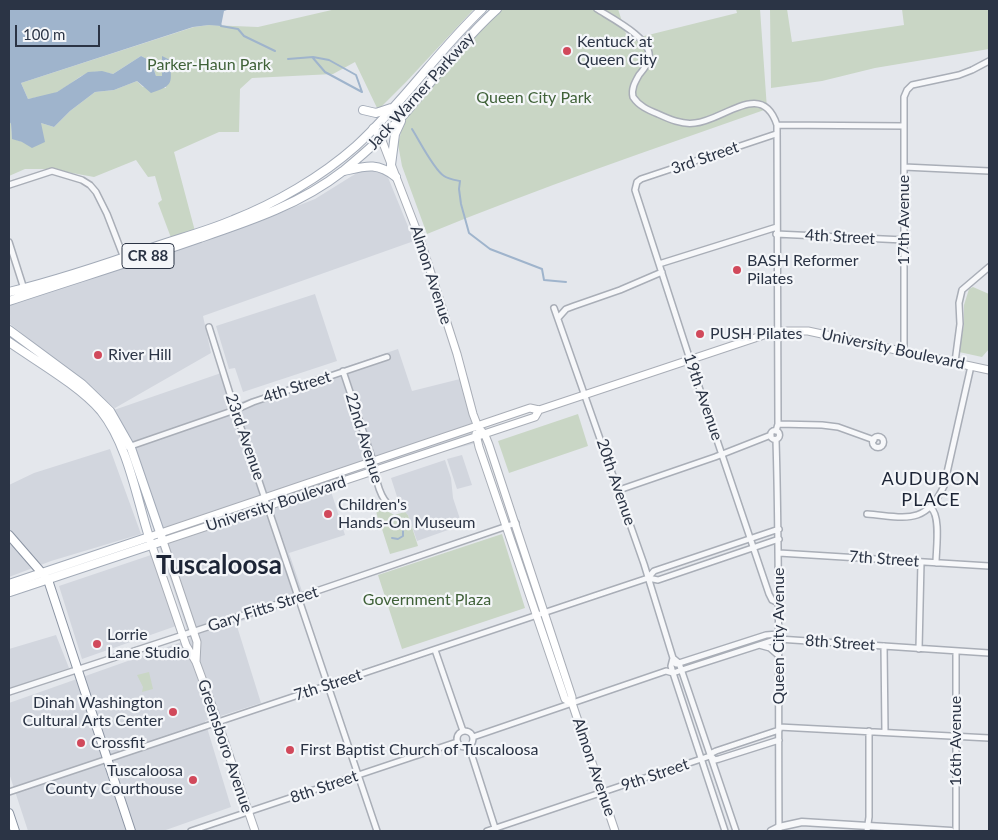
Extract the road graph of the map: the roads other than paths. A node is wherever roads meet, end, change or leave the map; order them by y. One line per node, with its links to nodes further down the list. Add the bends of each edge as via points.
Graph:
1 (482, 9): 5 (main road, Jack Warner Parkway)
2 (498, 9): 7 (main road, Jack Warner Parkway / CR 88, via 466,40)
3 (597, 9): 8 (street, via 646,43 649,58 632,88 632,97 639,105 668,118 690,123 710,120 754,103 767,109)
4 (989, 61): 9 (street, 17th Avenue, via 972,70 912,85 904,97)
5 (395, 106): 6 (main road, via 376,113); 10 (main road, Jack Warner Parkway)
6 (363, 110)
7 (406, 112): 12 (main road, Jack Warner Parkway / CR 88); 13 (main road, via 395,134)
8 (777, 126): 9 (street); 11 (street, Queen City Avenue)
9 (904, 126): 14 (street, 17th Avenue)
10 (374, 128): 12 (main road, Almon Avenue); 24 (main road, Jack Warner Parkway, via 320,173 255,210)
11 (776, 134): 19 (street, 3rd Street, via 641,179); 20 (street, Queen City Avenue)
12 (381, 138): 13 (main road, Almon Avenue); 16 (main road, Jack Warner Parkway / CR 88)
13 (391, 165): 17 (main road, Almon Avenue)
14 (904, 166): 15 (street); 22 (street, 17th Avenue)
15 (989, 171)
16 (342, 172): 17 (main road, via 374,166); 30 (main road, Jack Warner Parkway / CR 88, via 285,206 251,220)
17 (396, 177): 48 (main road, Almon Avenue, via 438,293)
18 (9, 185): 24 (street, via 52,172 90,185 107,214)
19 (636, 185): 25 (street, 19th Avenue, via 636,194)
20 (777, 227): 21 (street, Queen City Avenue); 25 (street)
21 (776, 234): 22 (street, 4th Street); 35 (street, Queen City Avenue)
22 (904, 240): 37 (street, 17th Avenue)
23 (9, 244): 28 (street)
24 (124, 258): 28 (main road, Jack Warner Parkway)
25 (659, 264): 27 (street, 19th Avenue)
26 (989, 267): 40 (street, via 962,290)
27 (662, 272): 32 (street, via 566,309); 39 (street, 19th Avenue)
28 (24, 289): 29 (main road, Jack Warner Parkway)
29 (9, 292)
30 (9, 301)
31 (554, 308): 32 (street, 20th Avenue)
32 (558, 318): 44 (street, 20th Avenue)
33 (209, 326): 45 (street, 23rd Avenue)
34 (9, 330): 55 (main road, Greensboro Avenue, via 57,365 110,411)
35 (776, 331): 37 (main road, University Boulevard, via 808,331); 39 (main road, University Boulevard); 47 (street, Queen City Avenue)
36 (9, 342): 55 (main road, Greensboro Avenue, via 92,402)
37 (904, 351): 40 (main road, University Boulevard)
38 (387, 357): 43 (street, 4th Street)
39 (690, 359): 44 (main road, University Boulevard); 56 (street, 19th Avenue)
40 (955, 362): 41 (main road, University Boulevard)
41 (971, 366): 42 (main road, University Boulevard); 63 (street, via 944,486)
42 (989, 370)
43 (343, 371): 45 (street, 4th Street); 57 (street, 22nd Avenue)
44 (585, 394): 46 (main road, University Boulevard); 59 (street, 20th Avenue)
45 (235, 410): 55 (street, 4th Street); 60 (street, 23rd Avenue)
46 (539, 410): 48 (main road, University Boulevard, via 530,408); 50 (main road, University Boulevard, via 535,418)
47 (778, 424): 49 (street, Queen City Avenue); 54 (street, via 838,427)
48 (478, 427): 50 (main road, Almon Avenue); 52 (main road, Almon Avenue); 57 (main road, University Boulevard)
49 (776, 431): 51 (street); 53 (street, Queen City Avenue, via 780,435)
50 (485, 435): 52 (main road, University Boulevard); 65 (main road, Almon Avenue)
51 (770, 435): 53 (street); 56 (street)
52 (476, 438): 58 (main road, University Boulevard); 66 (main road, Almon Avenue)
53 (776, 440): 67 (street, Queen City Avenue)
54 (874, 440)
55 (126, 448): 69 (main road, Greensboro Avenue); 72 (main road, Greensboro Avenue)
56 (722, 454): 59 (street); 70 (street, 19th Avenue)
57 (373, 460): 58 (street, 22nd Avenue); 60 (main road, University Boulevard)
58 (374, 471): 61 (street, 22nd Avenue); 62 (main road, University Boulevard)
59 (619, 490): 79 (street, 20th Avenue)
60 (265, 497): 62 (street, 23rd Avenue); 69 (main road, University Boulevard)
61 (387, 503)
62 (268, 507): 69 (main road, University Boulevard); 83 (street, 23rd Avenue)
63 (931, 508): 64 (street, via 912,516); 76 (street, via 937,520)
64 (867, 514)
65 (516, 523): 66 (street, Gary Fitts Street); 85 (main road, Almon Avenue)
66 (505, 527): 83 (street, Gary Fitts Street); 86 (main road, Almon Avenue)
67 (779, 529): 70 (street, 7th Street); 71 (street, Queen City Avenue)
68 (10, 535): 78 (main road)
69 (162, 537): 72 (main road, University Boulevard); 87 (main road, Greensboro Avenue)
70 (750, 538): 73 (street, 19th Avenue); 79 (street, 7th Street, via 654,571)
71 (779, 539): 73 (street, 7th Street); 74 (street, Queen City Avenue)
72 (151, 541): 78 (main road, University Boulevard); 80 (main road, University Boulevard); 88 (main road, Greensboro Avenue)
73 (754, 548): 79 (street, 7th Street, via 658,580); 84 (street, 19th Avenue, via 769,594)
74 (779, 553): 75 (street, 7th Street); 84 (street, Queen City Avenue)
75 (921, 562): 76 (street, 7th Street); 92 (street)
76 (936, 563): 77 (street, 7th Street)
77 (989, 566)
78 (42, 572): 80 (main road); 81 (main road, University Boulevard)
79 (648, 578): 85 (street, 7th Street); 97 (street, 20th Avenue)
80 (48, 580): 82 (main road, University Boulevard); 101 (main road)
81 (9, 584)
82 (9, 591)
83 (299, 597): 87 (street, Gary Fitts Street); 105 (street, 23rd Avenue)
84 (779, 603): 89 (street, Queen City Avenue)
85 (545, 612): 86 (street, 7th Street); 107 (main road, Almon Avenue)
86 (536, 615): 93 (street, 7th Street); 107 (main road, Almon Avenue, via 565,699)
87 (194, 632): 88 (street, Gary Fitts Street); 98 (main road, Greensboro Avenue)
88 (184, 635): 98 (main road, Greensboro Avenue); 101 (street, Gary Fitts Street)
89 (778, 636): 90 (street, 8th Street); 91 (street, 8th Street); 96 (street, Queen City Avenue); 99 (street, 8th Street, via 766,635)
90 (759, 645): 96 (street); 102 (street, 8th Street)
91 (884, 646): 92 (street, 8th Street); 112 (street)
92 (919, 649): 94 (street, 8th Street)
93 (434, 650): 105 (street, 7th Street); 110 (street)
94 (956, 651): 95 (street, 8th Street); 113 (street, 16th Avenue)
95 (989, 653)
96 (778, 655): 109 (street, Queen City Avenue)
97 (673, 658): 99 (street); 100 (street)
98 (196, 662): 108 (main road, Greensboro Avenue)
99 (679, 663): 100 (street, 8th Street); 102 (street)
100 (671, 666): 103 (street, 8th Street); 104 (street)
101 (78, 668): 106 (street, Gary Fitts Street); 120 (main road)
102 (681, 670): 104 (street, 8th Street); 119 (street)
103 (666, 671): 104 (street); 107 (street, 8th Street)
104 (673, 673): 121 (street)
105 (328, 685): 108 (street, 7th Street); 122 (street, 23rd Avenue)
106 (9, 692)
107 (572, 703): 114 (street, 8th Street); 124 (main road, Almon Avenue)
108 (218, 722): 120 (street, 7th Street); 125 (main road, Greensboro Avenue)
109 (779, 728): 111 (street, 9th Street); 116 (street, Queen City Avenue); 119 (street, 9th Street, via 712,752)
110 (463, 731): 114 (street); 117 (street, via 457,736)
111 (869, 731): 112 (street, 9th Street); 128 (street)
112 (885, 732): 113 (street, 9th Street)
113 (956, 736): 115 (street, 9th Street); 141 (street, 16th Avenue)
114 (472, 737): 118 (street, via 473,742)
115 (989, 738)
116 (779, 740): 119 (street, 9th Street, via 715,760); 127 (street, Queen City Avenue)
117 (457, 742): 118 (street, via 461,747); 122 (street, 8th Street)
118 (468, 747): 129 (street)
119 (710, 756): 121 (street, 9th Street); 138 (street)
120 (108, 758): 123 (street, 7th Street); 131 (main road)
121 (701, 759): 124 (street, 9th Street); 137 (street)
122 (358, 776): 125 (street, 8th Street); 134 (street, 23rd Avenue)
123 (9, 792)
124 (603, 793): 129 (street, 9th Street); 136 (main road, Almon Avenue)
125 (248, 812): 132 (street, 8th Street); 133 (main road, Greensboro Avenue)
126 (9, 813): 130 (main road)
127 (779, 829): 128 (street, via 802,822); 139 (street)
128 (867, 829): 140 (street)
129 (496, 830): 135 (street, 9th Street)
130 (15, 831)
131 (131, 831)
132 (191, 831)
133 (254, 831)
134 (377, 831)
135 (487, 831)
136 (615, 831)
137 (725, 831)
138 (736, 831)
139 (770, 831)
140 (951, 831)
141 (956, 831)

